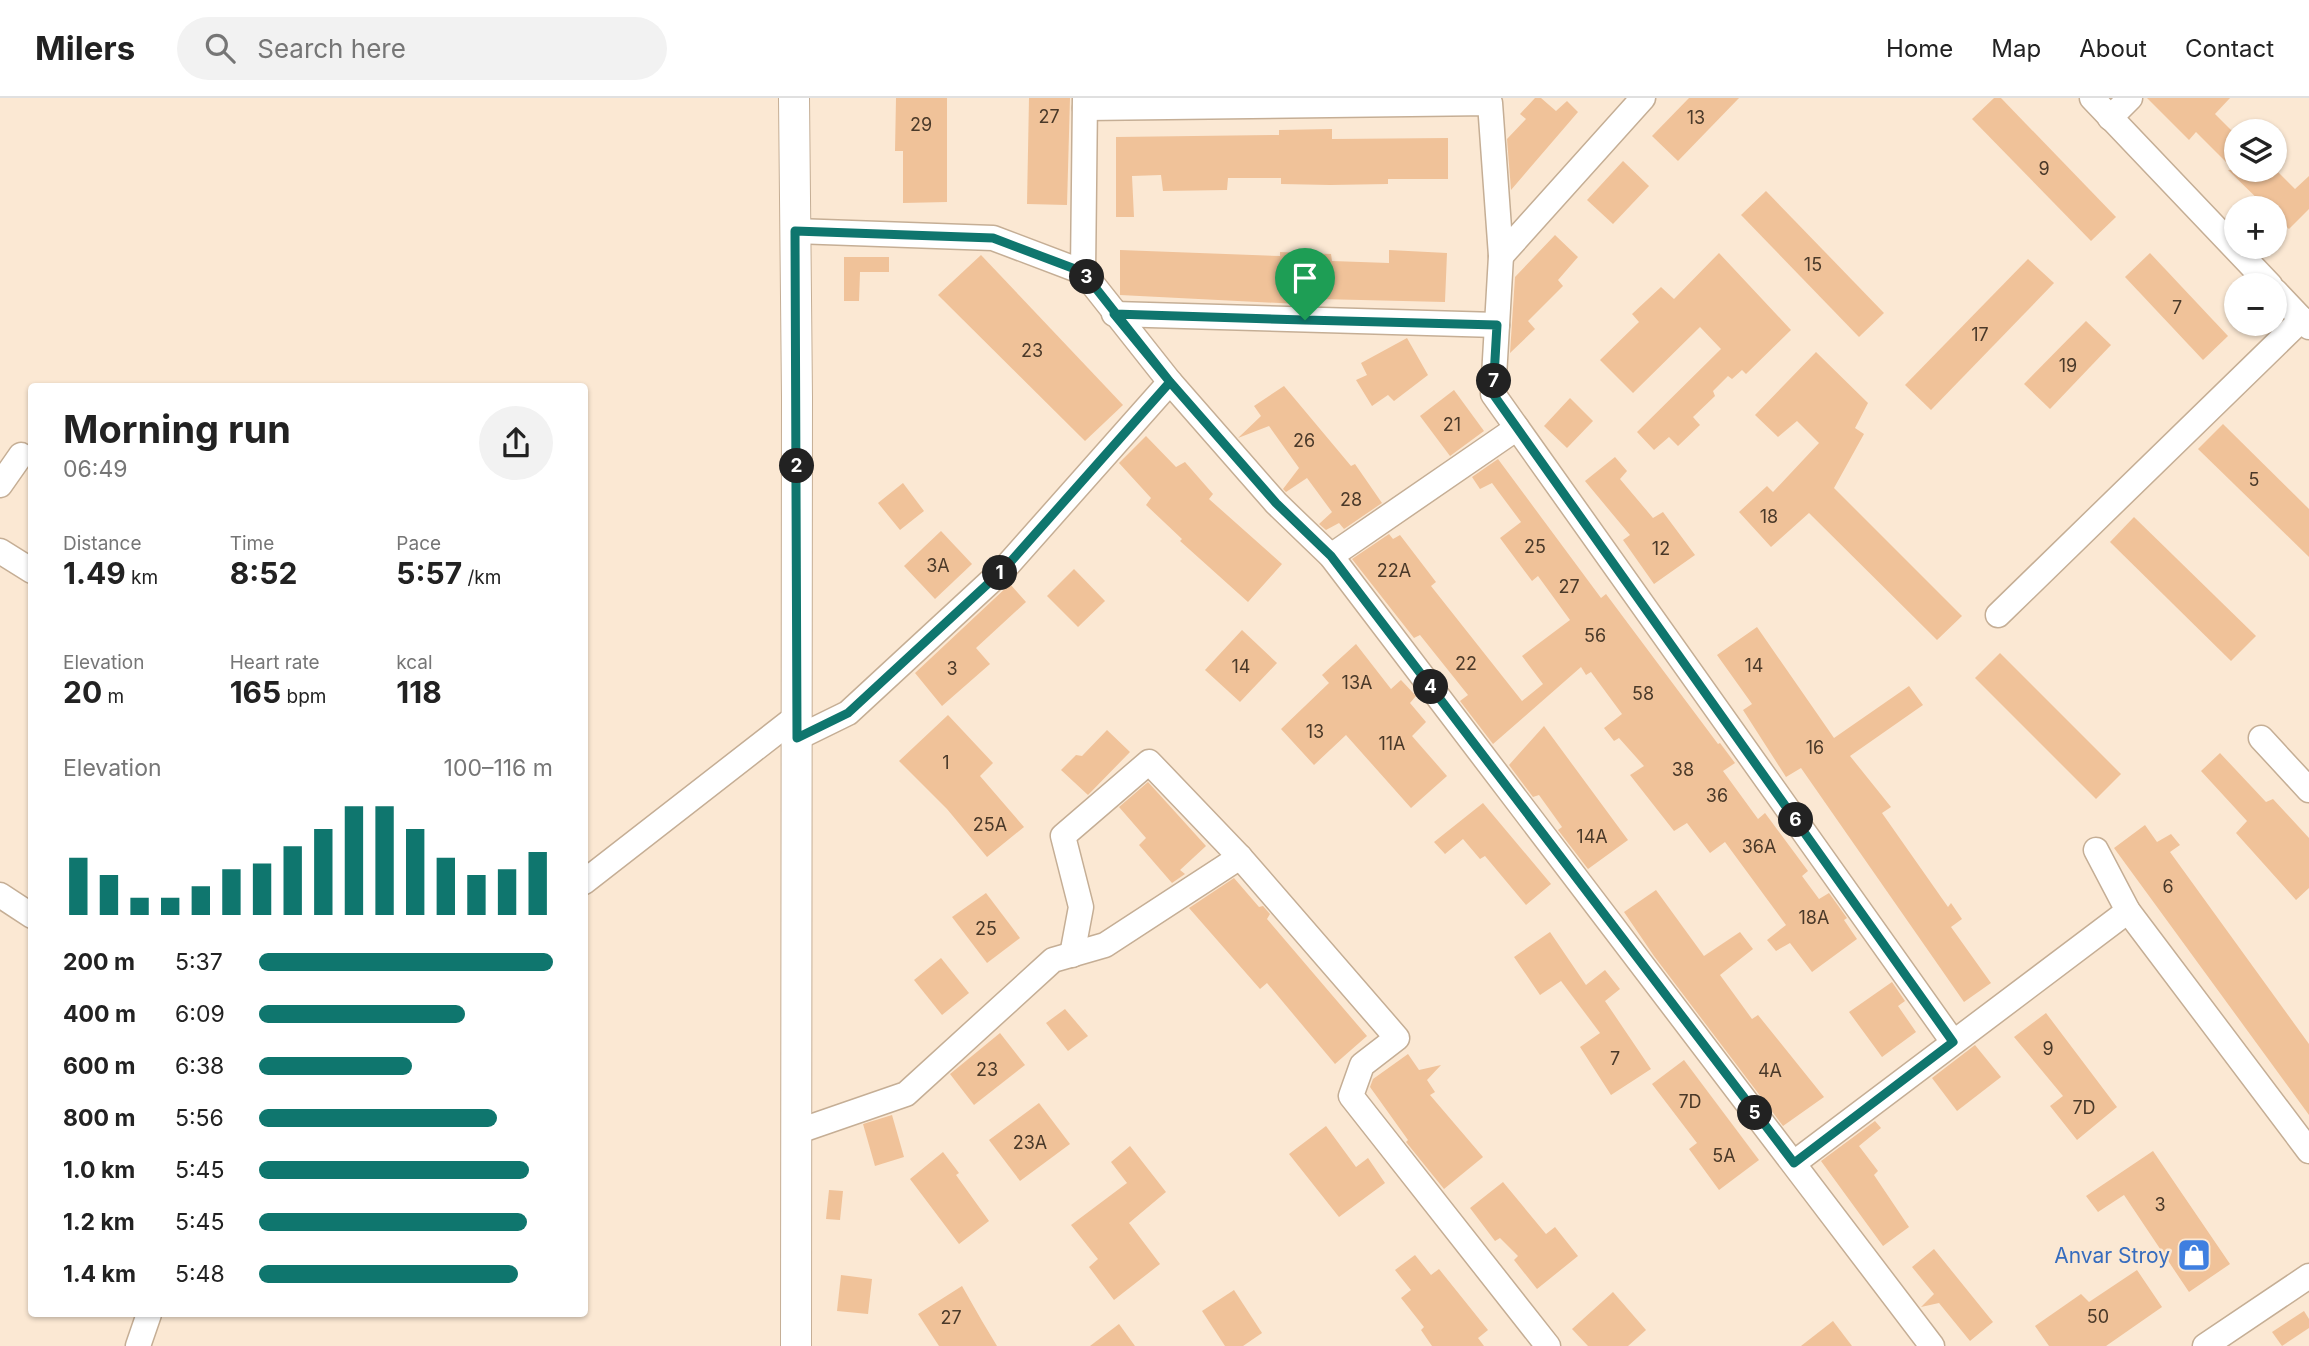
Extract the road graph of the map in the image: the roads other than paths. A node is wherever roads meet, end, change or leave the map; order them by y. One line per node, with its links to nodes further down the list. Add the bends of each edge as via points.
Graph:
1 (794, 98): 7 (main road)
2 (1643, 98): 8 (street)
3 (2092, 98): 6 (street)
4 (2130, 98): 6 (street)
5 (1085, 103): 8 (street, via 1490,103); 9 (street)
6 (2110, 118): 10 (street)
7 (795, 231): 9 (street, via 993,238); 23 (main road)
8 (1501, 256): 14 (street)
9 (1083, 272): 12 (street)
10 (2259, 273)
11 (2287, 304): 13 (street)
12 (1114, 314): 14 (street); 15 (street)
13 (2305, 323): 22 (street)
14 (1497, 325): 16 (street, via 1493,394)
15 (1170, 382): 20 (street, via 1276,503); 23 (street, via 1005,568 848,713)
16 (1517, 428): 20 (street); 33 (street)
17 (21, 455): 18 (street)
18 (0, 485)
19 (0, 551): 21 (street)
20 (1331, 556): 36 (street)
21 (28, 568)
22 (1998, 615)
23 (797, 727): 28 (street); 34 (main road)
24 (2261, 738): 25 (street)
25 (2309, 790)
26 (2096, 850): 30 (street)
27 (1240, 857): 32 (street, via 1105,945); 32 (street, via 1149,762 1063,836 1080,906); 41 (street, via 1397,1038 1362,1065 1351,1096)
28 (588, 879)
29 (0, 895): 31 (street)
30 (2128, 911): 33 (street); 35 (street)
31 (28, 913)
32 (1072, 955): 34 (street, via 1053,960 906,1094)
33 (1953, 1042): 36 (street)
34 (796, 1132): 40 (main road)
35 (2309, 1152)
36 (1794, 1163): 42 (street)
37 (2309, 1276): 43 (street)
38 (148, 1317): 39 (street)
39 (138, 1346)
40 (796, 1346)
41 (1548, 1346)
42 (1932, 1346)
43 (2205, 1346)

